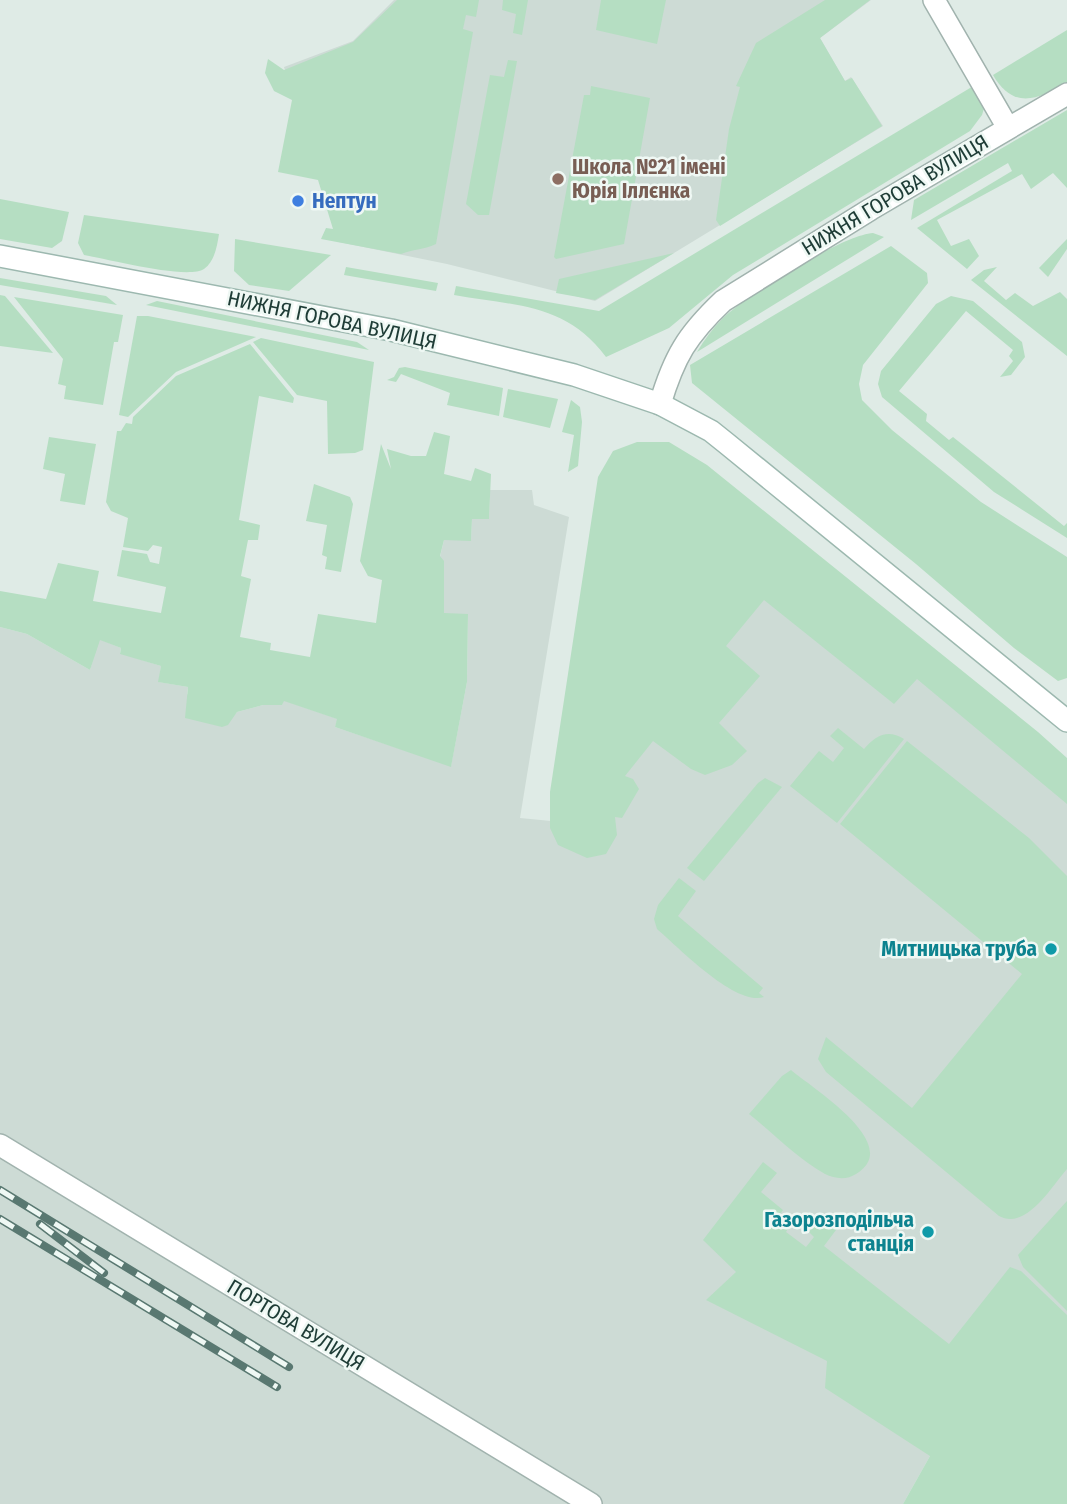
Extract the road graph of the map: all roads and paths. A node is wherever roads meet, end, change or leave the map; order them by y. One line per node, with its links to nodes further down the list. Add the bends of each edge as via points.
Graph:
1 (934, 0): 3 (street)
2 (1067, 94): 3 (street, НИЖНЯ ГОРОВА ВУЛИЦЯ)
3 (1008, 128): 5 (street, НИЖНЯ ГОРОВА ВУЛИЦЯ, via 723,301 682,347)
4 (0, 256): 5 (street, НИЖНЯ ГОРОВА ВУЛИЦЯ, via 391,330 574,375)
5 (660, 404): 6 (street, НИЖНЯ ГОРОВА ВУЛИЦЯ, via 711,431)
6 (1067, 721)
7 (0, 1146): 8 (street, ПОРТОВА ВУЛИЦЯ)
8 (591, 1504)

